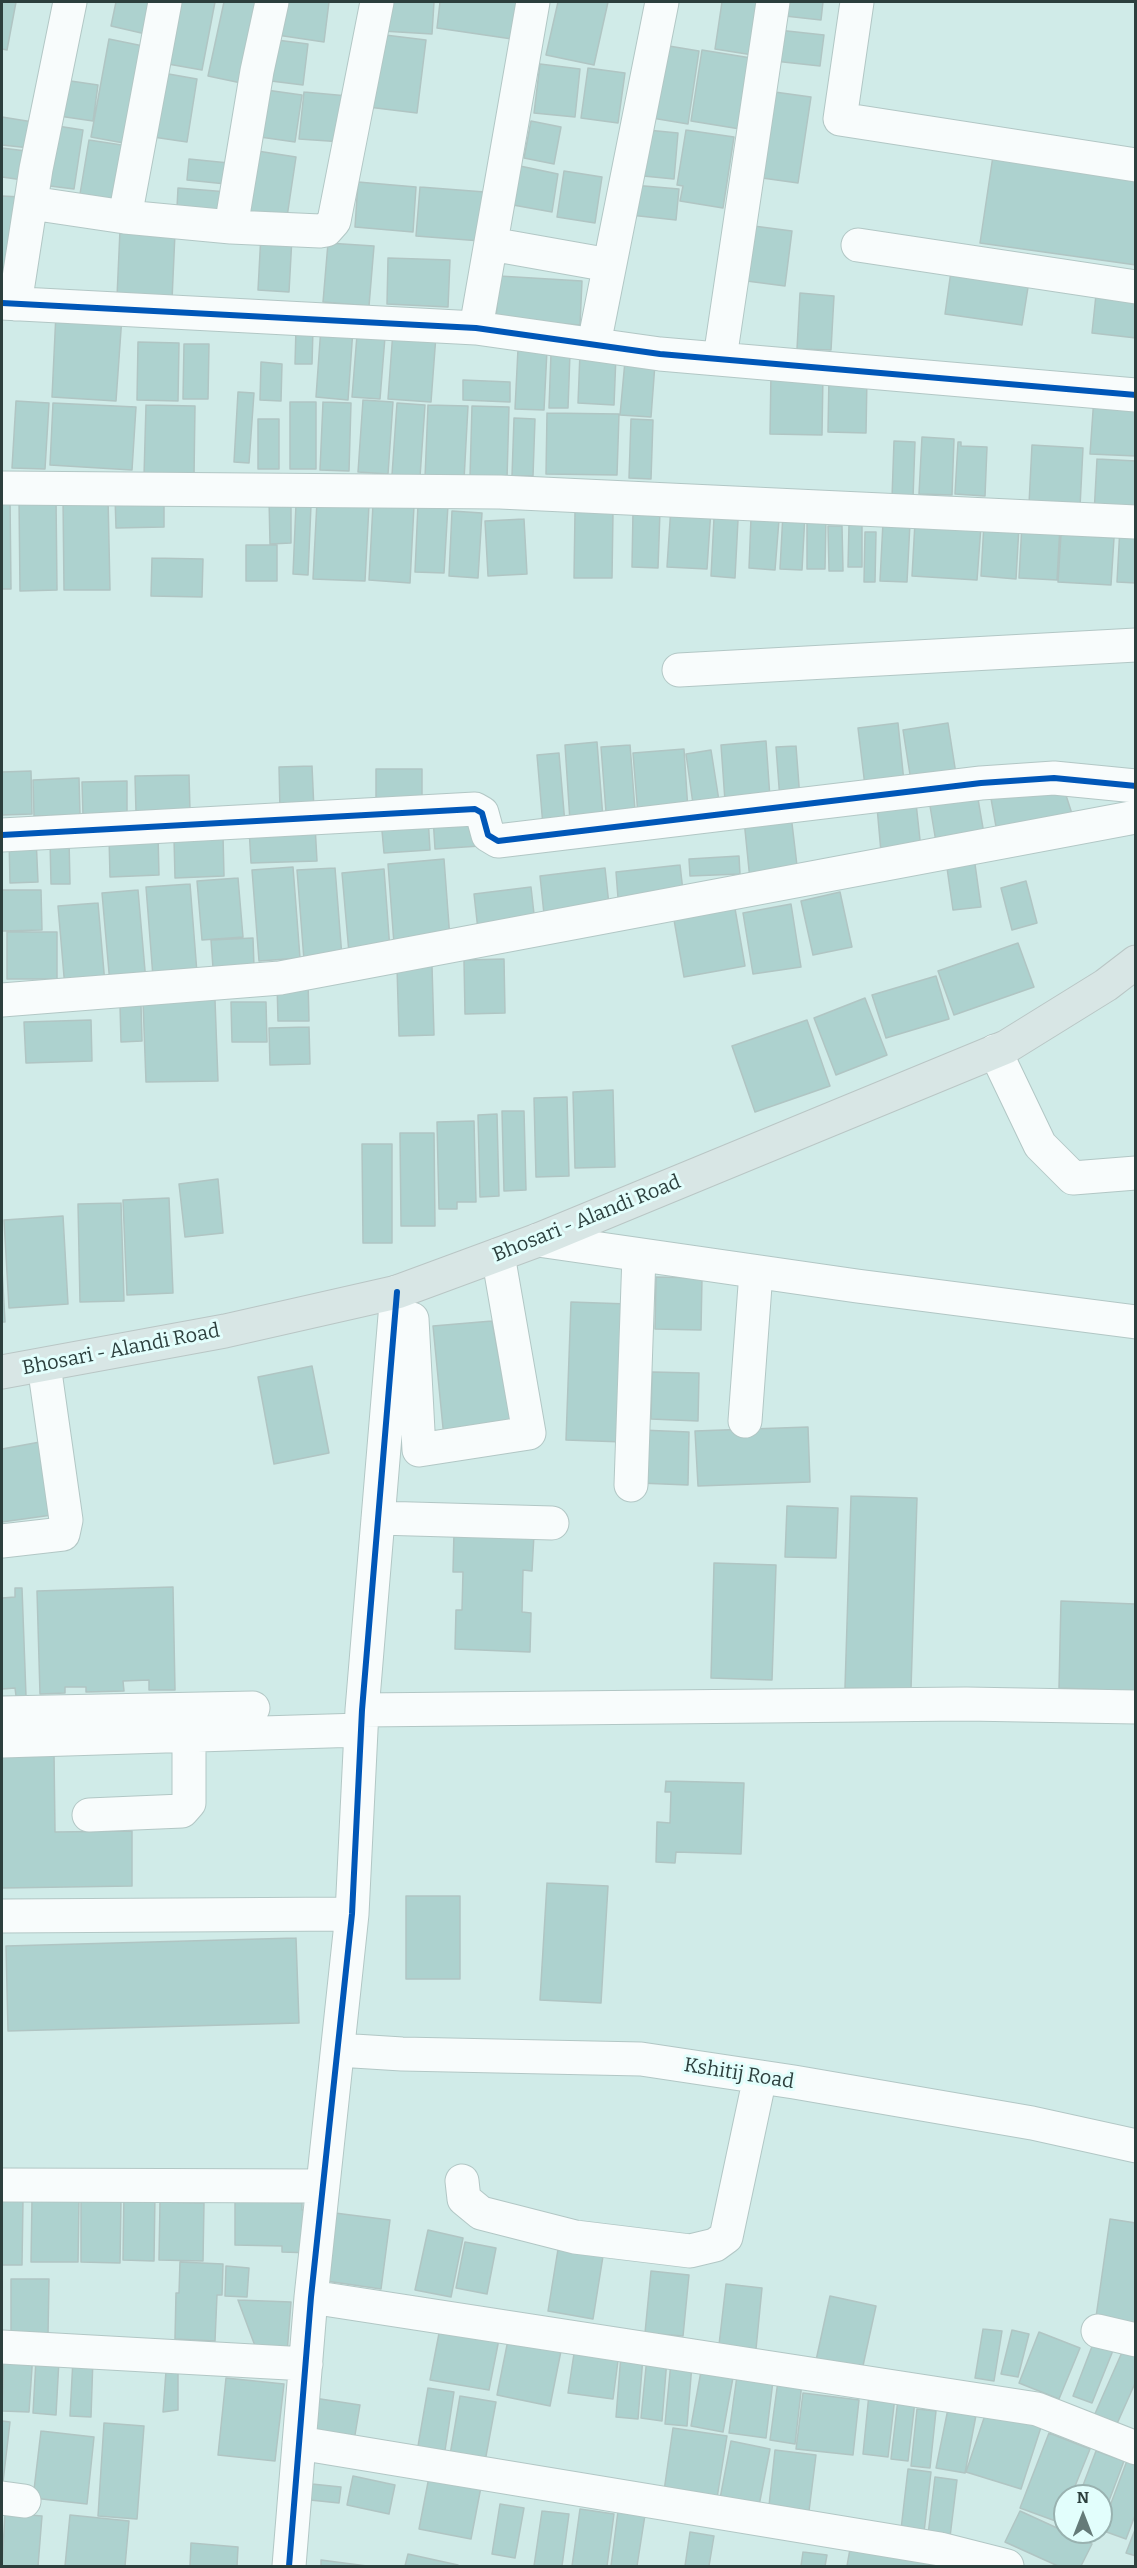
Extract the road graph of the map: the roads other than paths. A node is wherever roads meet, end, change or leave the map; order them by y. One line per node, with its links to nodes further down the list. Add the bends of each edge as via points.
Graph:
1 (70, 2): 10 (street)
2 (165, 2): 11 (street)
3 (272, 2): 12 (street)
4 (377, 2): 12 (street, via 331,226 320,231)
5 (533, 2): 13 (street)
6 (662, 2): 15 (street)
7 (773, 2): 20 (street)
8 (857, 2): 9 (street, via 840,119)
9 (1136, 165)
10 (31, 203): 11 (street); 17 (street)
11 (125, 217): 12 (street)
12 (231, 227)
13 (491, 244): 15 (street); 18 (street)
14 (858, 245): 16 (street)
15 (609, 265): 19 (street)
16 (1136, 287)
17 (8, 304): 18 (street)
18 (476, 328): 19 (street)
19 (594, 344): 20 (street)
20 (720, 358): 21 (street)
21 (1136, 394)
22 (2, 488): 23 (street, via 500,492)
23 (1136, 522)
24 (1136, 645): 25 (street)
25 (679, 670)
26 (1136, 786): 28 (street, via 1054,778 981,783 498,841 488,835 482,813 475,809)
27 (1136, 817): 30 (street, via 280,978)
28 (2, 835)
29 (1136, 963): 31 (main road, Bhosari - Alandi Road)
30 (2, 1000)
31 (995, 1051): 32 (street, via 1040,1145 1073,1178); 33 (main road, Bhosari - Alandi Road)
32 (1136, 1173)
33 (538, 1240): 34 (main road, Bhosari - Alandi Road); 35 (street)
34 (498, 1255): 37 (main road, Bhosari - Alandi Road); 37 (street, via 529,1433 419,1450)
35 (639, 1255): 36 (street); 42 (street)
36 (756, 1272): 38 (street); 41 (street)
37 (404, 1290): 39 (main road, Bhosari - Alandi Road, via 225,1331); 43 (street)
38 (1136, 1322)
39 (44, 1365): 40 (main road, Bhosari - Alandi Road); 45 (street, via 66,1520 63,1534)
40 (2, 1372)
41 (745, 1420)
42 (631, 1485)
43 (378, 1518): 44 (street); 49 (street)
44 (552, 1523)
45 (2, 1541)
46 (1136, 1707): 49 (street, via 954,1704)
47 (252, 1708): 48 (street)
48 (2, 1713)
49 (361, 1720): 50 (street); 53 (street)
50 (189, 1735): 51 (street); 52 (street, via 189,1803 182,1811)
51 (2, 1741)
52 (89, 1815)
53 (352, 1914): 54 (street); 55 (street)
54 (2, 1916)
55 (338, 2050): 56 (street, Kshitij Road, via 641,2059); 60 (street)
56 (760, 2077): 57 (street, Kshitij Road, via 1032,2123); 58 (street, via 726,2237 715,2246 690,2251 574,2237 491,2216 464,2199)
57 (1136, 2146)
58 (462, 2181)
59 (2, 2185): 60 (street)
60 (324, 2186): 61 (street)
61 (312, 2297): 65 (street); 67 (street, via 1037,2409)
62 (1098, 2331): 63 (street)
63 (1136, 2340)
64 (2, 2347): 65 (street)
65 (306, 2364): 66 (street)
66 (300, 2442): 68 (street); 69 (street, via 940,2549)
67 (1136, 2448)
68 (289, 2566)
69 (1007, 2566)

